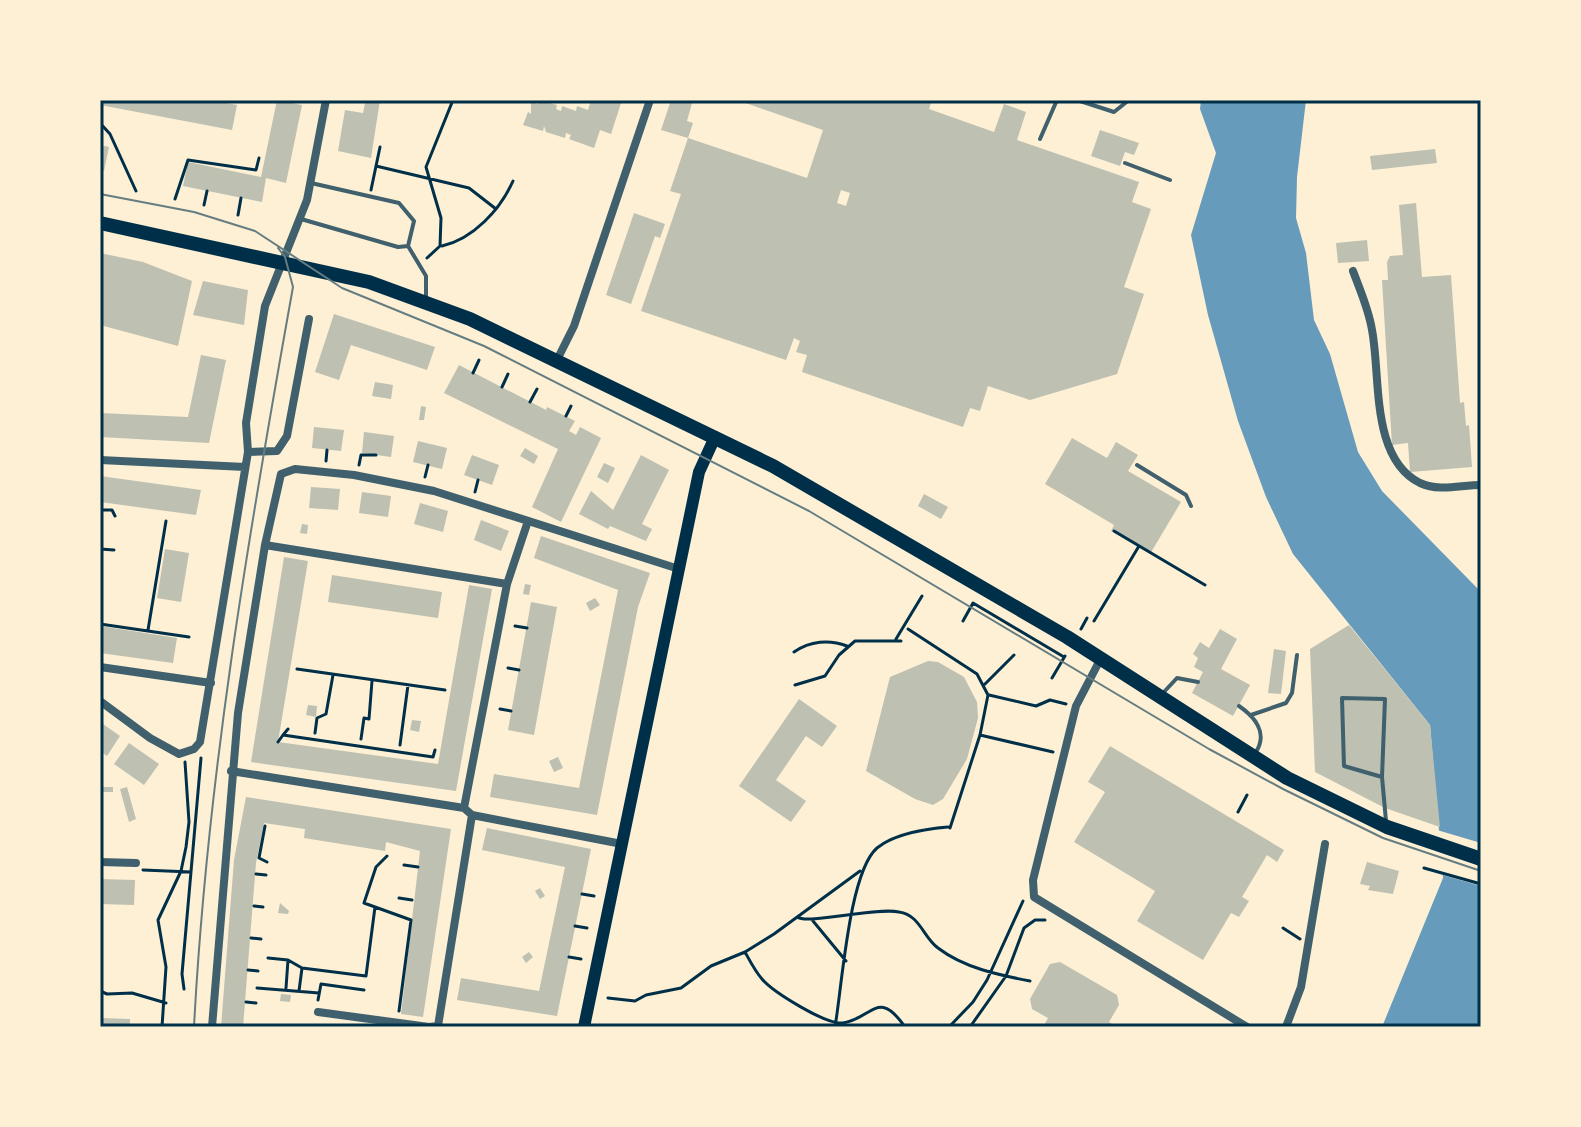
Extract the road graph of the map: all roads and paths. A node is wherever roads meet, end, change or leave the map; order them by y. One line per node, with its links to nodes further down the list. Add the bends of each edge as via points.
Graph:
1 (326, 100): 16 (street)
2 (453, 100): 13 (path, via 430,152)
3 (650, 100): 35 (street, via 574,326)
4 (1057, 100): 8 (lane)
5 (1077, 100): 6 (lane, via 1110,112)
6 (1129, 100)
7 (100, 123): 17 (path)
8 (1040, 139)
9 (380, 147): 12 (path)
10 (259, 158): 21 (path, via 256,170 188,160)
11 (1125, 163): 14 (lane)
12 (376, 166): 13 (path); 19 (path)
13 (427, 176): 23 (path, via 476,192); 28 (path, via 441,218)
14 (1170, 180)
15 (513, 181): 23 (path)
16 (311, 183): 19 (lane); 25 (street)
17 (136, 191)
18 (207, 191): 22 (path)
19 (370, 195): 27 (lane, via 399,203 412,214 415,230)
20 (241, 198): 24 (path)
21 (175, 199)
22 (204, 205)
23 (496, 209): 28 (path, via 476,228)
24 (238, 215)
25 (301, 219): 27 (lane); 29 (street)
26 (100, 223): 29 (main road)
27 (408, 246): 30 (lane)
28 (440, 246): 30 (path)
29 (284, 261): 32 (main road); 45 (street, via 265,306 246,423)
30 (419, 263): 32 (lane, via 426,276)
31 (1353, 271): 55 (street, via 1372,326 1384,429 1393,457 1421,483 1437,488)
32 (426, 302): 35 (main road)
33 (309, 319): 45 (street, via 287,436 277,451)
34 (479, 360): 36 (path)
35 (557, 360): 43 (main road)
36 (473, 373)
37 (508, 374): 38 (path)
38 (502, 387)
39 (537, 389): 40 (path)
40 (530, 402)
41 (571, 406): 42 (path)
42 (566, 416)
43 (715, 437): 67 (main road, via 699,472); 84 (main road, via 821,493)
44 (327, 450): 48 (path)
45 (248, 452): 51 (street)
46 (376, 455): 52 (path, via 361,455)
47 (100, 460): 51 (street)
48 (325, 465)
49 (428, 465): 54 (path)
50 (1137, 465): 57 (lane, via 1186,495)
51 (245, 467): 92 (street)
52 (359, 469)
53 (478, 480): 56 (path)
54 (424, 482)
55 (1481, 485)
56 (473, 496)
57 (1191, 506)
58 (100, 510): 59 (path, via 112,510)
59 (115, 516)
60 (166, 521): 77 (path)
61 (528, 521): 63 (street, via 434,491 295,469 277,480); 67 (street); 68 (street)
62 (1114, 531): 64 (path)
63 (265, 545): 68 (street); 122 (street)
64 (1139, 546): 69 (path); 72 (path)
65 (100, 549): 66 (path)
66 (114, 550)
67 (679, 569): 130 (main road)
68 (507, 584): 125 (street)
69 (1205, 585)
70 (922, 596): 79 (path, via 899,640 855,641)
71 (963, 621): 83 (path, via 973,603)
72 (1094, 621)
73 (100, 624): 77 (path)
74 (515, 626): 75 (path)
75 (527, 628)
76 (908, 629): 93 (path)
77 (148, 630): 78 (path)
78 (189, 637)
79 (847, 646): 80 (path, via 819,642); 95 (path, via 825,676)
80 (794, 652)
81 (1014, 655): 93 (path)
82 (1297, 655): 104 (lane, via 1286,703)
83 (1064, 657)
84 (1101, 658): 98 (main road); 146 (street, via 1076,706)
85 (100, 667): 92 (street)
86 (508, 668): 88 (path)
87 (297, 669): 89 (path)
88 (519, 670)
89 (333, 675): 90 (path); 106 (path, via 326,714 317,718)
90 (372, 681): 94 (path); 109 (path, via 369,719 364,718)
91 (1198, 682): 98 (lane, via 1177,678)
92 (211, 683): 116 (street, via 203,730)
93 (985, 684): 97 (path)
94 (408, 685): 96 (path); 112 (path)
95 (795, 685)
96 (445, 690)
97 (988, 695): 100 (path, via 1036,706 1050,700); 108 (path)
98 (1160, 697): 120 (main road)
99 (100, 701): 116 (street, via 159,744)
100 (1066, 704)
101 (1239, 706): 104 (lane)
102 (500, 709): 103 (path)
103 (511, 711)
104 (1251, 715): 120 (lane, via 1261,735)
105 (288, 729): 107 (path)
106 (315, 733)
107 (283, 735): 110 (path); 111 (path)
108 (980, 735): 118 (path); 141 (path, via 949,827 921,830 878,846)
109 (361, 739)
110 (315, 740): 113 (path); 114 (path)
111 (278, 742)
112 (400, 745)
113 (358, 746): 117 (path); 119 (path)
114 (315, 747)
115 (435, 750): 117 (path, via 433,757)
116 (190, 751): 140 (path, via 189,822); 142 (path, via 202,760)
117 (402, 752): 121 (path)
118 (1053, 752)
119 (357, 753)
120 (1253, 758): 129 (main road)
121 (401, 759)
122 (231, 771): 125 (street); 192 (street)
123 (1382, 777): 123 (lane, via 1344,766 1342,698 1385,699); 129 (lane)
124 (1247, 795): 126 (path)
125 (464, 808): 127 (street)
126 (1238, 812)
127 (472, 815): 130 (street); 194 (street, via 438,1026)
128 (265, 826): 135 (path, via 259,858)
129 (1387, 827): 133 (main road)
130 (622, 844): 195 (main road)
131 (1325, 844): 200 (street, via 1301,987)
132 (387, 856): 153 (path, via 376,867 364,903)
133 (1481, 859)
134 (100, 862): 137 (street)
135 (267, 862)
136 (404, 865): 138 (path)
137 (137, 866): 140 (path)
138 (418, 867)
139 (1424, 868): 145 (path)
140 (181, 871): 142 (path); 185 (path, via 158,920)
141 (860, 871): 154 (path); 155 (path)
142 (191, 872): 177 (path)
143 (256, 874): 144 (path)
144 (266, 875)
145 (1481, 884)
146 (1032, 892): 173 (path, via 1019,904); 199 (street, via 1040,903)
147 (582, 894): 148 (path)
148 (594, 896)
149 (399, 898): 150 (path)
150 (412, 900)
151 (254, 906): 152 (path)
152 (263, 907)
153 (375, 907): 170 (path, via 366,976); 188 (path, via 411,920)
154 (853, 912): 157 (path); 169 (path); 173 (path, via 905,913 939,950)
155 (797, 917): 157 (path); 164 (path)
156 (1045, 920): 174 (path, via 1024,928)
157 (813, 921): 169 (path)
158 (575, 926): 159 (path)
159 (587, 928)
160 (1283, 928): 163 (path)
161 (251, 938): 162 (path)
162 (261, 939)
163 (1300, 939)
164 (745, 952): 183 (path, via 711,966 681,988 635,1001); 189 (path, via 762,979 781,995)
165 (569, 957): 167 (path)
166 (268, 958): 168 (path)
167 (581, 959)
168 (288, 960): 170 (path); 178 (path)
169 (846, 961): 189 (path)
170 (302, 968): 181 (path)
171 (248, 970): 172 (path)
172 (258, 971)
173 (992, 972): 174 (path); 197 (path)
174 (1006, 976): 175 (path); 198 (path)
175 (1030, 981)
176 (257, 988): 178 (path)
177 (184, 989)
178 (286, 990): 181 (path)
179 (364, 990): 182 (path, via 321,984)
180 (100, 991): 185 (path)
181 (299, 991): 182 (path)
182 (319, 993): 187 (path)
183 (608, 998)
184 (246, 1002): 186 (path)
185 (166, 1003): 191 (path)
186 (256, 1003)
187 (318, 1007): 188 (street)
188 (398, 1023): 194 (street)
189 (836, 1024): 196 (path, via 879,1006 888,1008)
190 (254, 1026): 193 (path)
191 (162, 1027)
192 (212, 1027)
193 (247, 1027)
194 (429, 1027)
195 (584, 1027)
196 (905, 1027)
197 (949, 1027)
198 (970, 1027)
199 (1247, 1027)
200 (1286, 1027)

